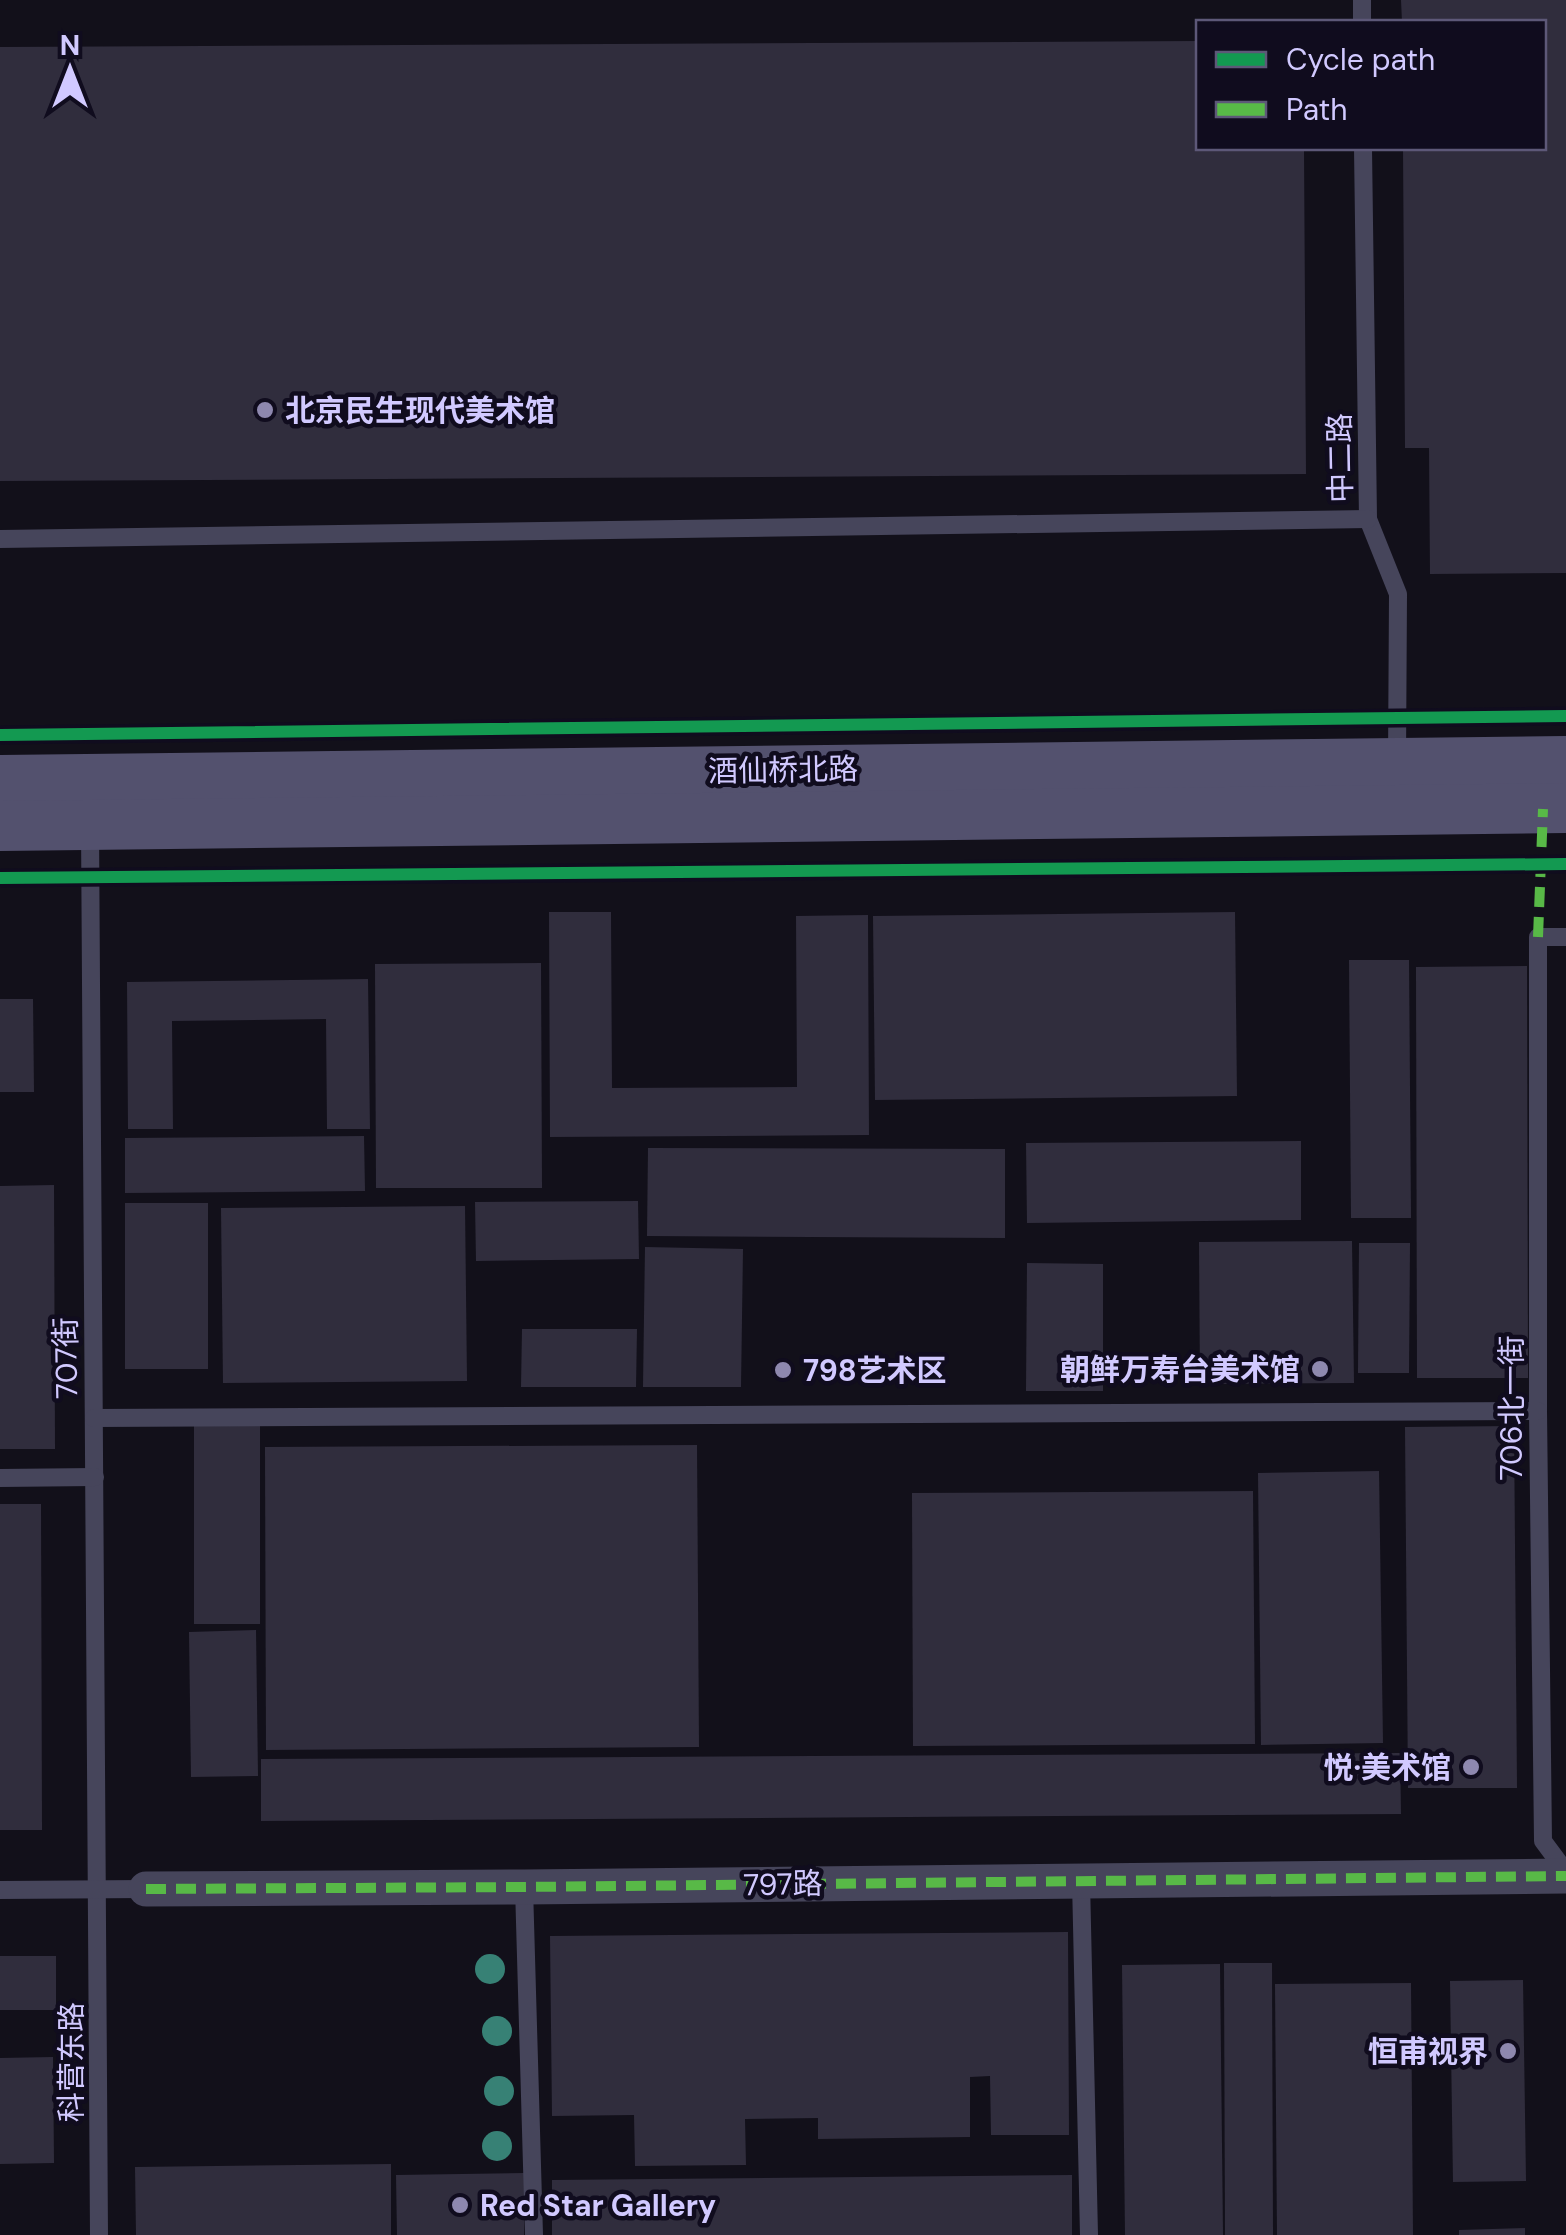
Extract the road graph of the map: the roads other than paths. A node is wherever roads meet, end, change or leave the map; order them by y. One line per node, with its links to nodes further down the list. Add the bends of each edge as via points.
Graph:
1 (1364, 150): 2 (lane, 中二路)
2 (1368, 519): 3 (lane); 5 (lane, 中二路, via 1398,594)
3 (0, 539)
4 (1566, 761): 5 (street, 酒仙桥北路)
5 (1397, 763): 6 (street, 酒仙桥北路)
6 (0, 780)
7 (1566, 808): 9 (street, 酒仙桥北路)
8 (0, 826): 9 (street, 酒仙桥北路)
9 (90, 826): 12 (lane, 707街)
10 (1566, 937): 11 (lane, 706北一街, via 1538,937)
11 (1538, 1410): 12 (lane); 15 (lane, 706北一街, via 1543,1841)
12 (94, 1418): 13 (lane, 707街)
13 (95, 1477): 14 (lane); 19 (lane, 707街)
14 (0, 1478)
15 (1566, 1874): 16 (street, 797路)
16 (1081, 1881): 17 (street, 797路); 23 (lane)
17 (524, 1887): 18 (street, 797路); 22 (lane)
18 (146, 1888): 19 (lane, 797路)
19 (98, 1889): 20 (lane, 797路); 21 (lane, 科营东路)
20 (0, 1890)
21 (99, 2235)
22 (534, 2235)
23 (1089, 2235)

